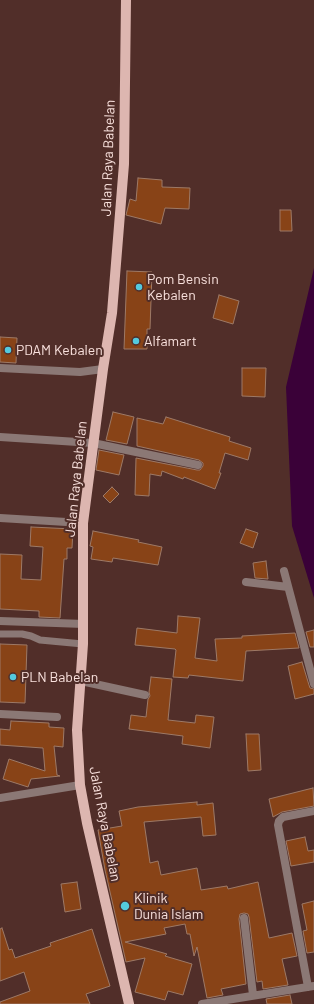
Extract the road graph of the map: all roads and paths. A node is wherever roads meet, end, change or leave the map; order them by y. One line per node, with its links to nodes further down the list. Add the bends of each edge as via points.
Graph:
1 (126, 0): 3 (main road, Jalan Raya Babelan, via 124,164 112,313)
2 (0, 368): 3 (street, via 80,372)
3 (102, 369): 5 (main road, Jalan Raya Babelan)
4 (0, 437): 5 (street)
5 (93, 443): 6 (street); 8 (main road, Jalan Raya Babelan)
6 (198, 465)
7 (0, 518): 8 (street)
8 (83, 523): 13 (main road, Jalan Raya Babelan)
9 (284, 571): 11 (street)
10 (246, 582): 11 (street)
11 (288, 587): 17 (street)
12 (0, 621): 13 (street)
13 (84, 624): 15 (main road, Jalan Raya Babelan)
14 (0, 634): 15 (lane, via 22,634 40,640)
15 (83, 644): 16 (main road, Jalan Raya Babelan)
16 (81, 681): 18 (street); 21 (main road, Jalan Raya Babelan, via 77,730)
17 (314, 684)
18 (145, 695)
19 (0, 714): 20 (street)
20 (57, 717)
21 (80, 785): 22 (street); 27 (main road, Jalan Raya Babelan)
22 (0, 798)
23 (314, 811): 25 (street, via 283,817 278,824)
24 (244, 918): 26 (street)
25 (311, 987): 26 (street)
26 (253, 995): 28 (street)
27 (129, 1004)
28 (202, 1004)

